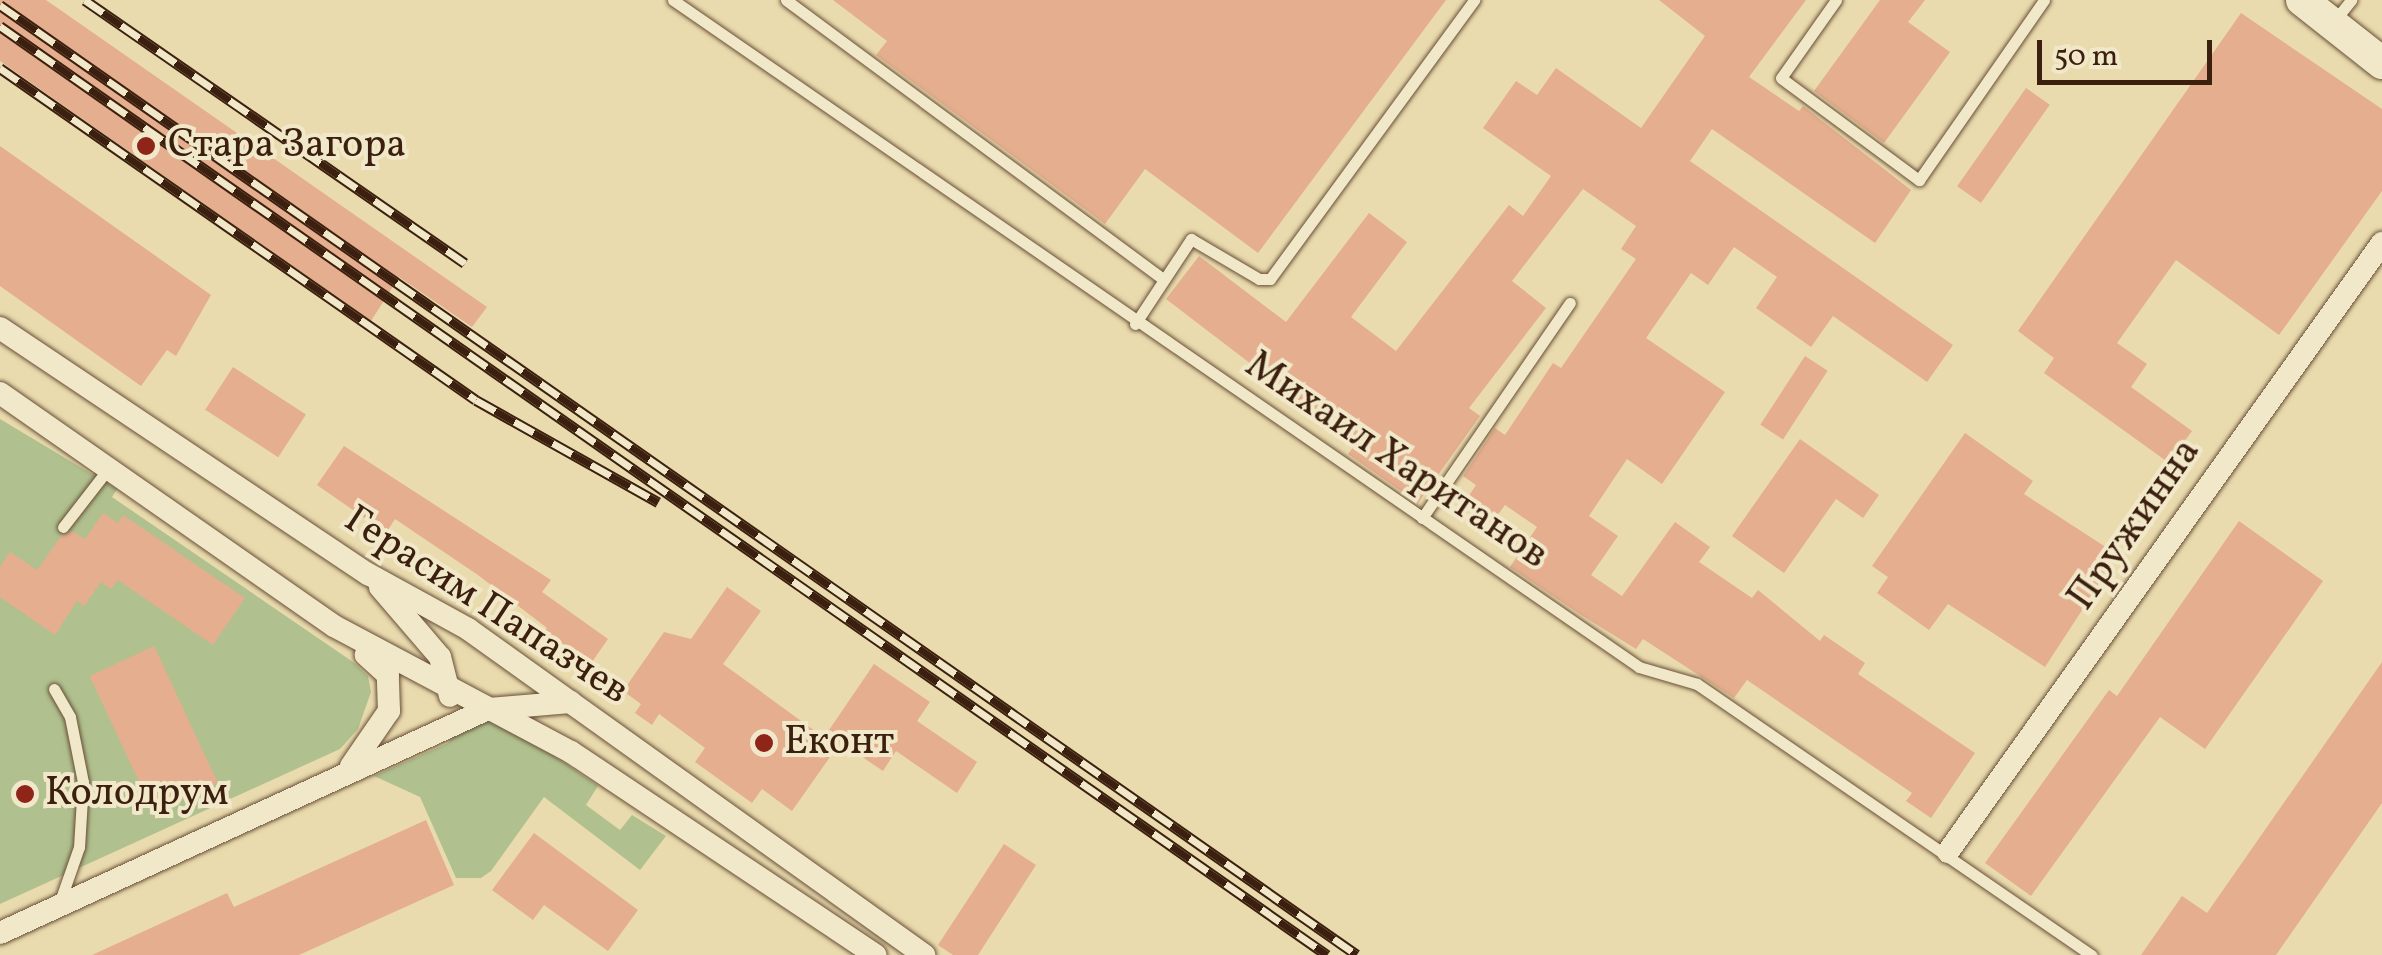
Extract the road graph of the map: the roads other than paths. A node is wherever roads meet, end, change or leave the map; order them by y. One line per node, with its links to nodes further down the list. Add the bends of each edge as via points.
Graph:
1 (673, 0): 12 (lane, Михаил Хаританов)
2 (786, 0): 10 (lane)
3 (1474, 0): 10 (lane, via 1270,279 1259,280 1191,238)
4 (1836, 0): 5 (lane, via 1781,78 1919,180)
5 (2044, 0)
6 (2302, 0): 7 (street)
7 (2342, 12): 8 (street)
8 (2382, 63)
9 (2382, 243): 27 (street, Пружинна)
10 (1163, 278): 12 (lane)
11 (1570, 304): 16 (lane)
12 (1135, 324): 16 (lane, Михаил Хаританов)
13 (0, 328): 18 (street, Герасим Папазчев)
14 (0, 392): 15 (street, Герасим Папазчев)
15 (108, 469): 17 (lane); 19 (street, Герасим Папазчев)
16 (1422, 518): 27 (lane, Михаил Хаританов, via 1639,667 1697,684)
17 (63, 527)
18 (368, 574): 21 (street, via 440,657); 22 (street, Герасим Папазчев, via 468,629)
19 (334, 626): 21 (street, Герасим Папазчев); 25 (street, via 388,675 389,711)
20 (54, 688): 29 (lane, via 70,717 83,782 79,846)
21 (451, 690): 23 (street, Герасим Папазчев); 24 (street)
22 (570, 702): 23 (street); 26 (street, Герасим Папазчев)
23 (488, 708): 24 (street); 28 (street, Герасим Папазчев, via 571,752)
24 (436, 730): 25 (street)
25 (345, 773): 29 (street)
26 (757, 833): 28 (street); 32 (street, Герасим Папазчев)
27 (1948, 852): 33 (lane, Михаил Хаританов)
28 (742, 862): 31 (street, Герасим Папазчев)
29 (57, 908): 30 (street)
30 (0, 933)
31 (875, 955)
32 (924, 955)
33 (2092, 955)

